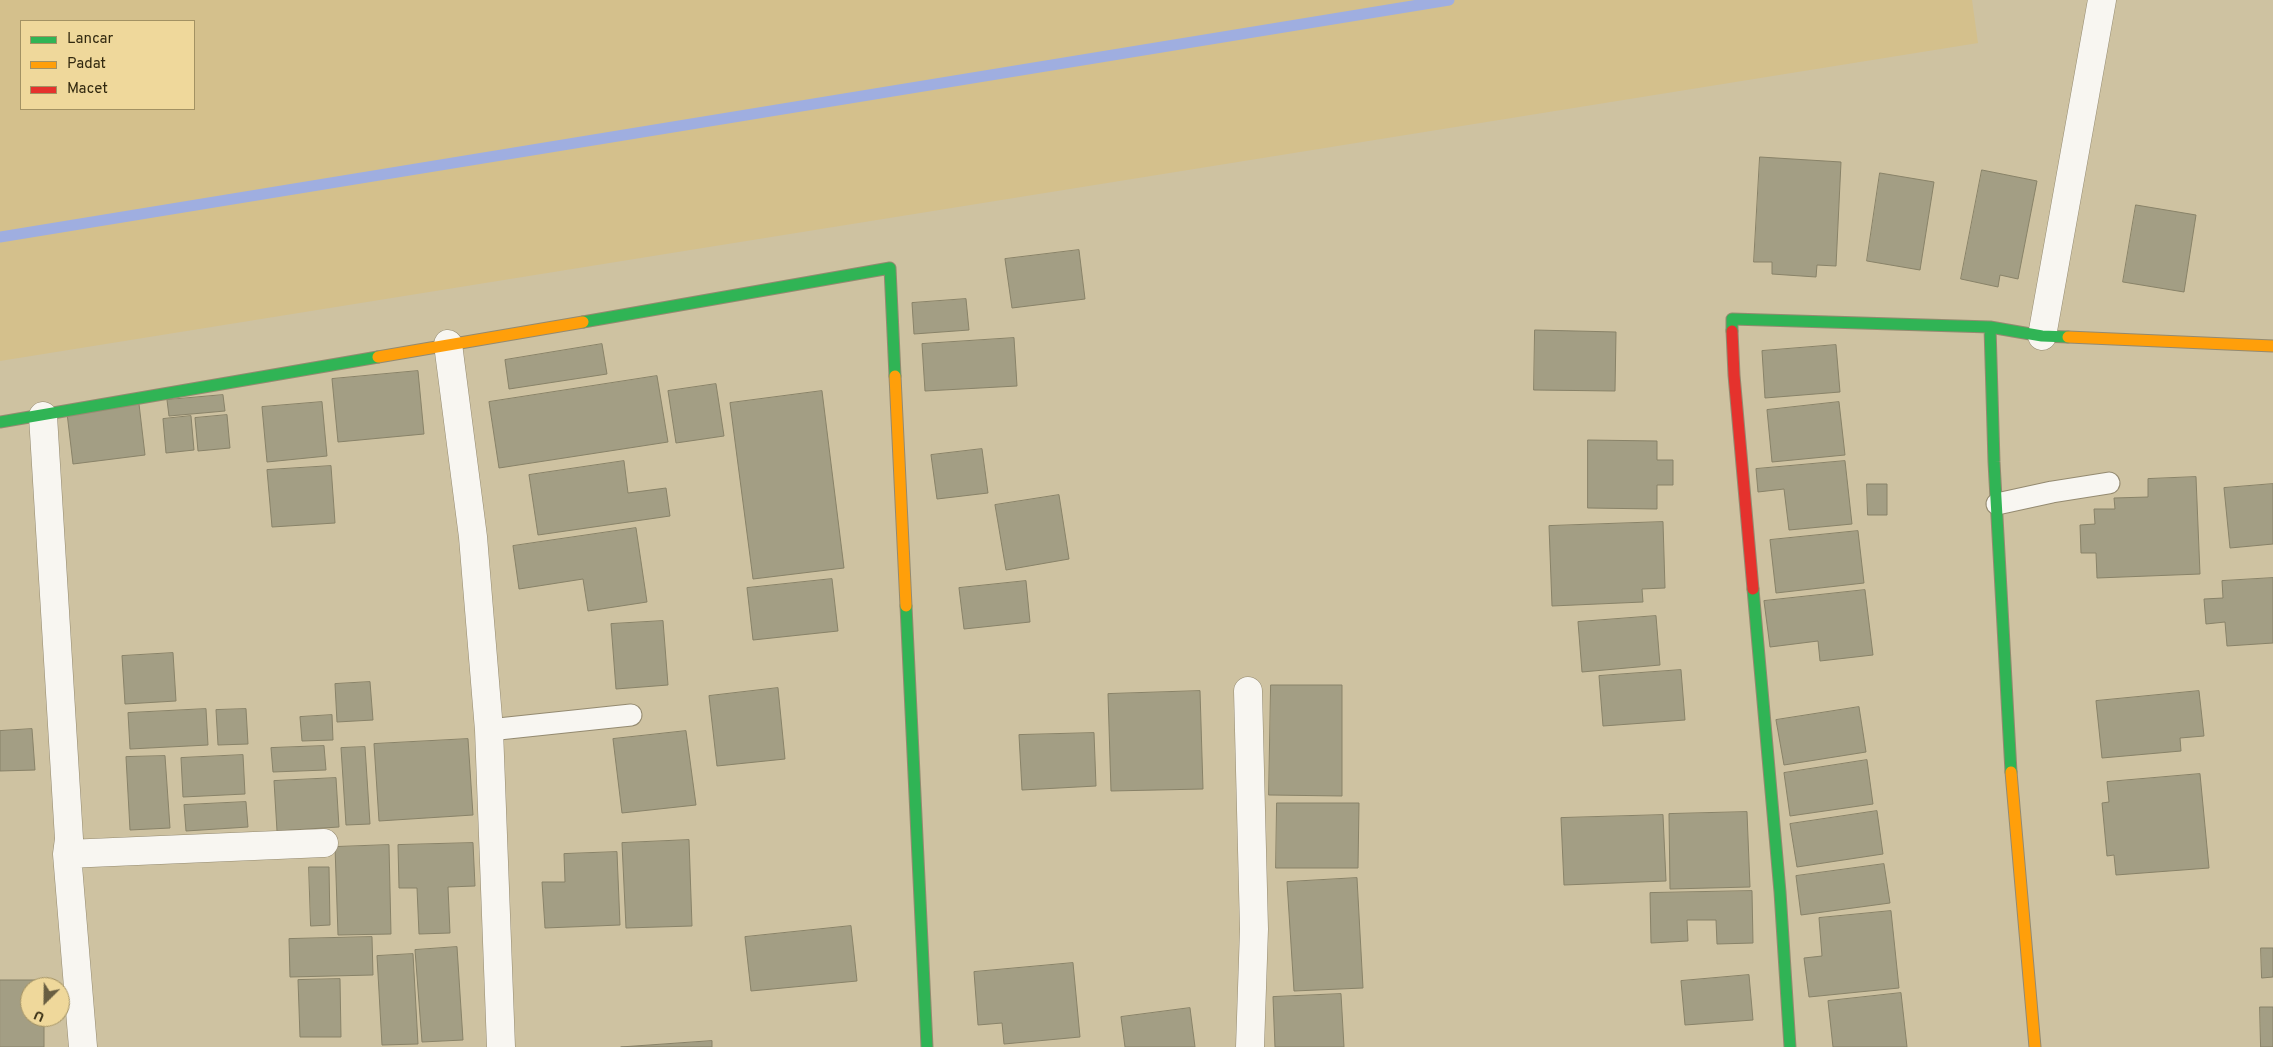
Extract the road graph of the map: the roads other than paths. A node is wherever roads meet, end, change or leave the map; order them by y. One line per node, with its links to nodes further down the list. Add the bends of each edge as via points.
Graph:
1 (2102, 0): 3 (street)
2 (1990, 327): 3 (street); 9 (street); 19 (street, via 1732,319)
3 (2042, 336): 5 (street)
4 (448, 344): 6 (street); 12 (street, via 473,537); 17 (street, via 890,268)
5 (2273, 346)
6 (43, 416): 7 (street); 14 (street, via 69,839)
7 (0, 422)
8 (2109, 483): 9 (lane)
9 (1997, 504): 20 (street, via 2014,820)
10 (1248, 691): 18 (street, via 1254,928)
11 (631, 715): 12 (lane)
12 (489, 730): 16 (street)
13 (324, 843): 14 (street)
14 (67, 854): 15 (street)
15 (83, 1047)
16 (501, 1047)
17 (927, 1047)
18 (1250, 1047)
19 (1790, 1047)
20 (2035, 1047)

